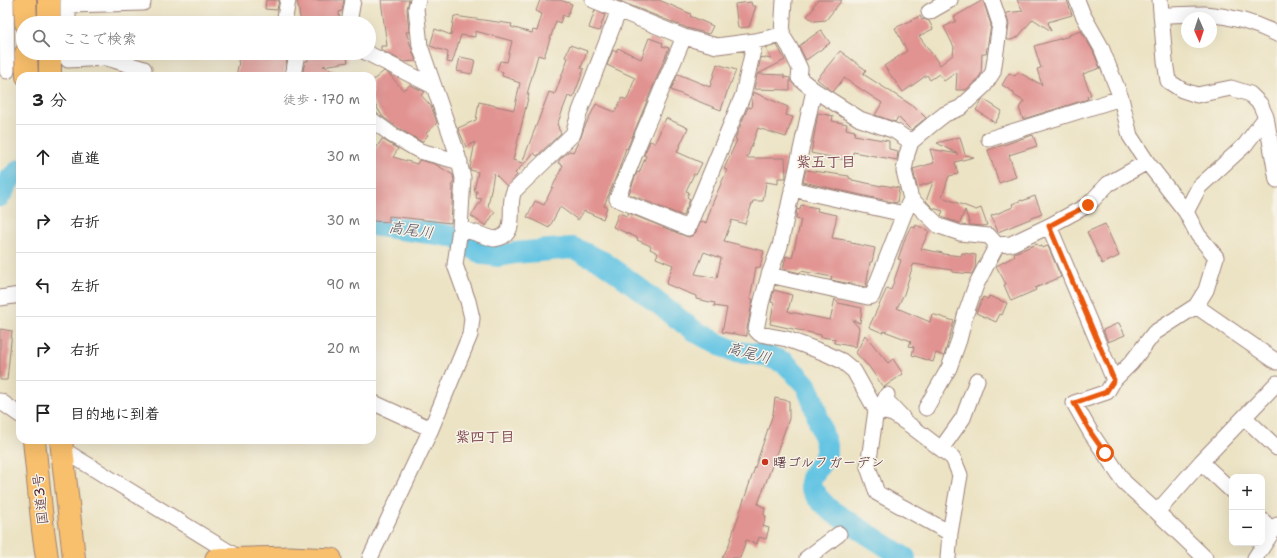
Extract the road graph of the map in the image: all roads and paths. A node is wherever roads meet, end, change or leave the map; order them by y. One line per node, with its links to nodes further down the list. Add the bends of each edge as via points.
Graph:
1 (6, 0): 32 (street)
2 (25, 0): 17 (highway)
3 (143, 0): 13 (street, via 143,3)
4 (288, 0): 20 (street)
5 (353, 0): 21 (street)
6 (418, 0): 34 (street, via 416,8 420,46)
7 (593, 0): 14 (street)
8 (784, 0): 23 (street)
9 (950, 0): 15 (street)
10 (992, 0): 40 (street, via 1000,24 993,72 984,86 960,108 945,114)
11 (1077, 0): 36 (street)
12 (1160, 0): 16 (street)
13 (62, 2): 18 (highway); 19 (street)
14 (619, 10): 24 (street); 49 (street, via 573,134 514,191 508,231 500,238 494,239)
15 (928, 12)
16 (1161, 15): 22 (street, via 1206,14 1242,20); 37 (street, via 1168,82 1197,95 1231,88 1250,94 1260,104)
17 (26, 16)
18 (53, 16)
19 (66, 16)
20 (285, 16)
21 (350, 16)
22 (1277, 34)
23 (782, 36): 25 (street); 35 (street, via 800,70 800,78)
24 (684, 37): 25 (street, via 717,46); 25 (street, via 617,199 688,228 743,95)
25 (755, 41)
26 (376, 58): 34 (street)
27 (74, 60): 30 (street)
28 (115, 60): 31 (street)
29 (296, 60): 33 (street)
30 (57, 61)
31 (144, 69)
32 (17, 70)
33 (294, 72)
34 (433, 86): 41 (street)
35 (814, 90): 40 (street, via 860,119 895,131); 44 (street)
36 (1121, 98): 39 (street); 42 (street, via 1130,136)
37 (1266, 117): 43 (street); 46 (street, via 1244,145 1199,187)
38 (376, 123): 41 (street, via 420,151)
39 (989, 139)
40 (911, 142): 45 (street, via 904,171)
41 (460, 162): 49 (street, via 463,178)
42 (1147, 162): 46 (street); 48 (street, via 1108,184 1088,205)
43 (1277, 180)
44 (792, 189): 47 (street); 51 (street, via 780,246)
45 (911, 199): 47 (street); 50 (street, via 939,226 960,233 989,236)
46 (1186, 212): 54 (street, via 1198,235 1216,257 1206,290)
47 (904, 214): 51 (street, via 872,296)
48 (1049, 226): 50 (street, via 1011,244); 57 (street)
49 (460, 228): 67 (street, via 455,266 468,301 472,318 471,329)
50 (997, 245): 62 (street, via 976,285 949,368)
51 (769, 275): 63 (street, via 756,330 760,334 787,339 842,361 854,371)
52 (16, 296): 53 (street)
53 (0, 298)
54 (1196, 306): 55 (street); 57 (street, via 1154,333)
55 (1277, 362)
56 (977, 380): 71 (street, via 963,418)
57 (1114, 380): 74 (street, via 1106,392 1074,403 1124,482)
58 (1277, 383): 65 (street)
59 (887, 395): 66 (street, via 885,400)
60 (0, 401): 64 (street)
61 (376, 404): 67 (street)
62 (926, 408)
63 (876, 410): 66 (street, via 892,414); 77 (street, via 868,467 877,493)
64 (16, 412)
65 (1245, 418): 70 (street); 72 (street)
66 (911, 426): 71 (street)
67 (431, 430): 85 (street)
68 (34, 444): 81 (highway, 国道3号)
69 (62, 444): 80 (street, via 200,536); 82 (highway, 国道3号)
70 (1277, 448)
71 (941, 449): 77 (street, via 953,458 960,475)
72 (1201, 462): 73 (street); 74 (street)
73 (1229, 489)
74 (1158, 512): 79 (street)
75 (1265, 522): 76 (street)
76 (1275, 528): 88 (street)
77 (950, 533): 87 (street)
78 (839, 534): 86 (street)
79 (1195, 555)
80 (237, 557): 83 (main road); 84 (main road)
81 (48, 558)
82 (74, 558)
83 (215, 558)
84 (332, 558)
85 (370, 558)
86 (807, 558)
87 (948, 558)
88 (1255, 558)

